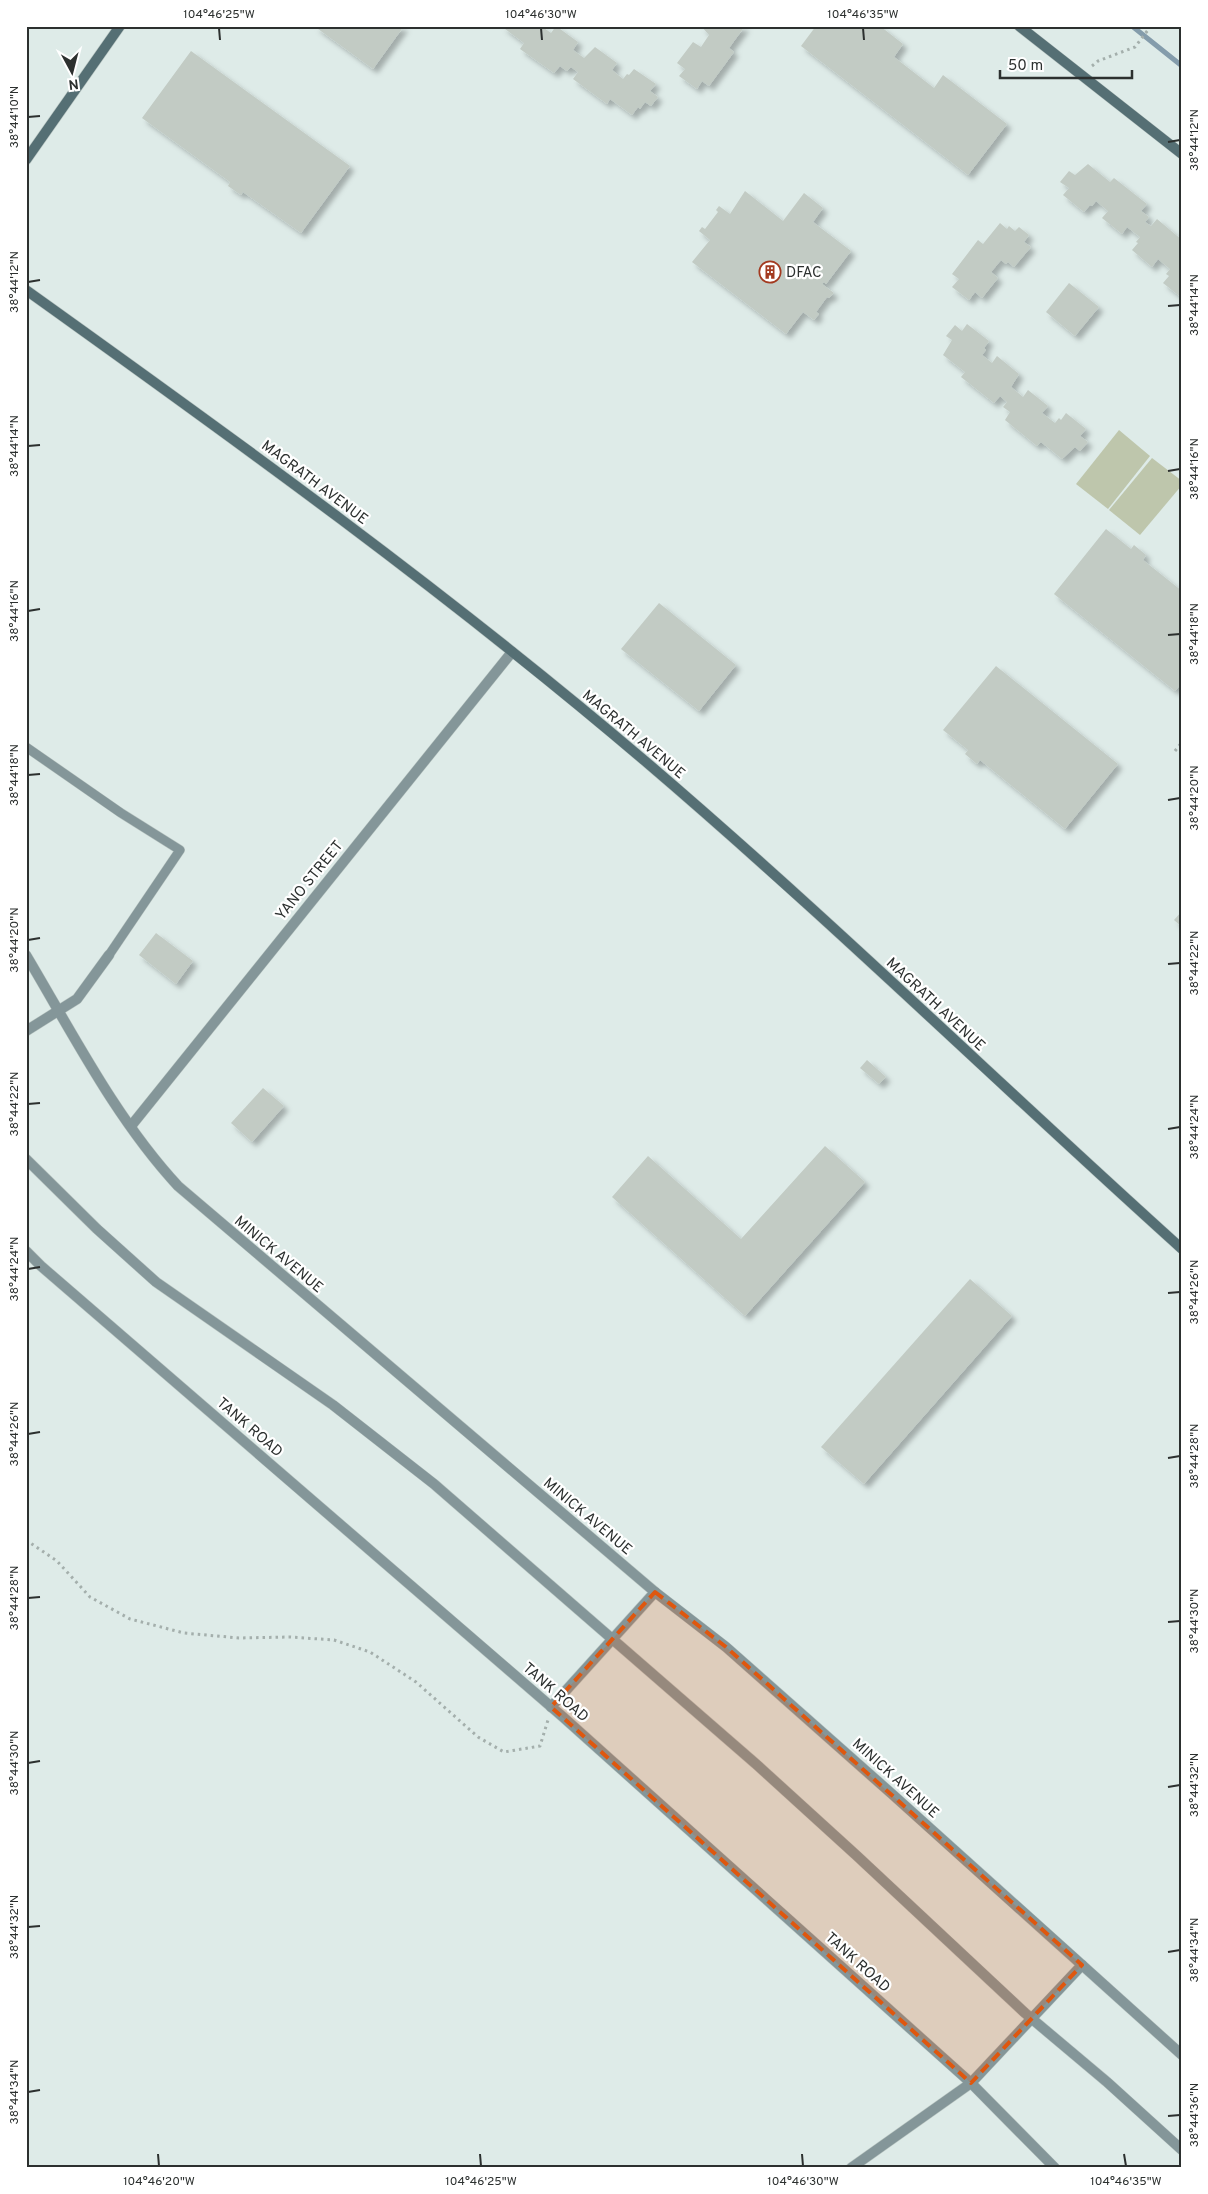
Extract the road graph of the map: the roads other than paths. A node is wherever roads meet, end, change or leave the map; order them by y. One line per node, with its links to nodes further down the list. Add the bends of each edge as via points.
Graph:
1 (120, 26): 4 (main road)
2 (1019, 26): 3 (main road)
3 (1182, 154)
4 (26, 160)
5 (26, 290): 6 (main road, MAGRATH AVENUE, via 327,509)
6 (512, 652): 12 (street, YANO STREET); 14 (main road, MAGRATH AVENUE, via 644,760 777,877)
7 (26, 747): 8 (lane, via 180,850)
8 (109, 954): 10 (street, via 77,999)
9 (26, 955): 10 (street, MINICK AVENUE)
10 (59, 1010): 11 (street); 12 (street, MINICK AVENUE)
11 (26, 1031)
12 (131, 1126): 16 (street, MINICK AVENUE, via 165,1172 194,1202)
13 (26, 1159): 17 (street, via 156,1282 333,1405 434,1484)
14 (1182, 1249)
15 (26, 1251): 18 (street, TANK ROAD)
16 (654, 1592): 17 (street); 19 (street, MINICK AVENUE, via 726,1647)
17 (612, 1638): 18 (street); 20 (street, via 849,1848)
18 (551, 1707): 22 (street, TANK ROAD)
19 (1082, 1965): 20 (street); 21 (street, MINICK AVENUE)
20 (1031, 2018): 22 (street); 23 (street)
21 (1182, 2055)
22 (971, 2083): 24 (street); 25 (street, TANK ROAD)
23 (1182, 2150)
24 (851, 2168)
25 (1055, 2168)

